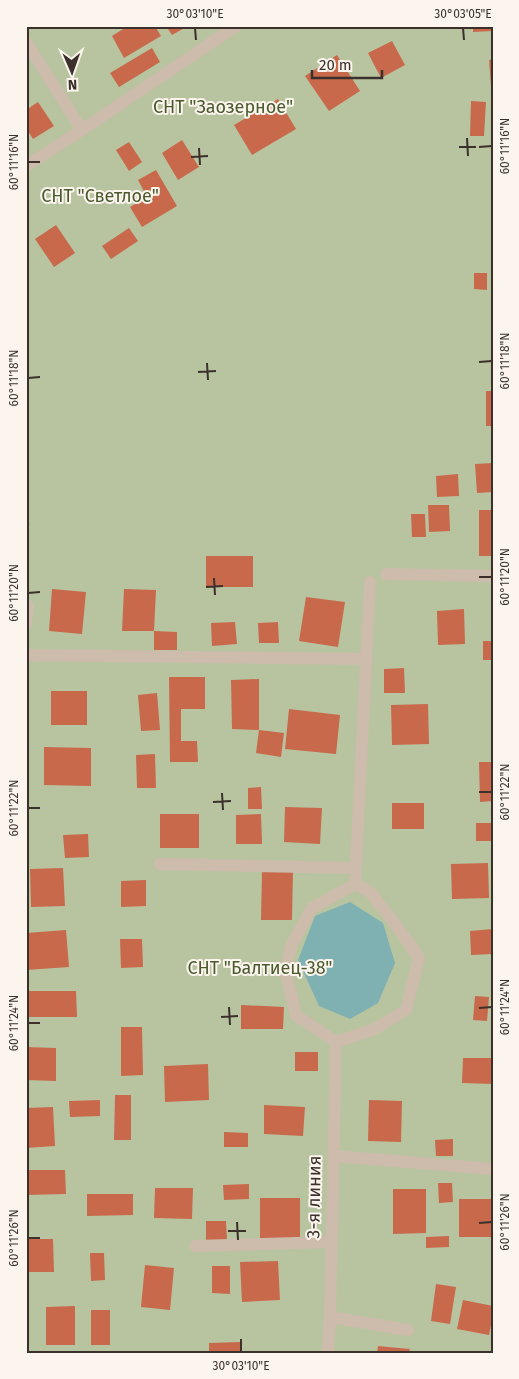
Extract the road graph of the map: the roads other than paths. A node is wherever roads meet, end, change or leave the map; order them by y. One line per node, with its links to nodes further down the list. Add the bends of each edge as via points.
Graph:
1 (236, 26): 3 (street)
2 (26, 42): 3 (street)
3 (82, 130): 4 (street)
4 (26, 166)
5 (386, 574): 6 (street)
6 (493, 576)
7 (370, 582): 11 (street)
8 (28, 606): 9 (street)
9 (26, 623)
10 (26, 655): 11 (street)
11 (367, 658): 13 (street)
12 (160, 864): 13 (street)
13 (356, 868): 14 (street)
14 (356, 884): 15 (street, via 312,908 292,944 285,968 296,1015); 15 (street, via 370,892 419,958 406,1010 375,1029)
15 (336, 1042): 16 (street, 3-я линия)
16 (332, 1156): 17 (street); 18 (street, 3-я линия)
17 (493, 1169)
18 (331, 1242): 19 (street); 20 (street, 3-я линия)
19 (195, 1246)
20 (330, 1317): 21 (street); 22 (street, 3-я линия)
21 (408, 1330)
22 (328, 1353)

